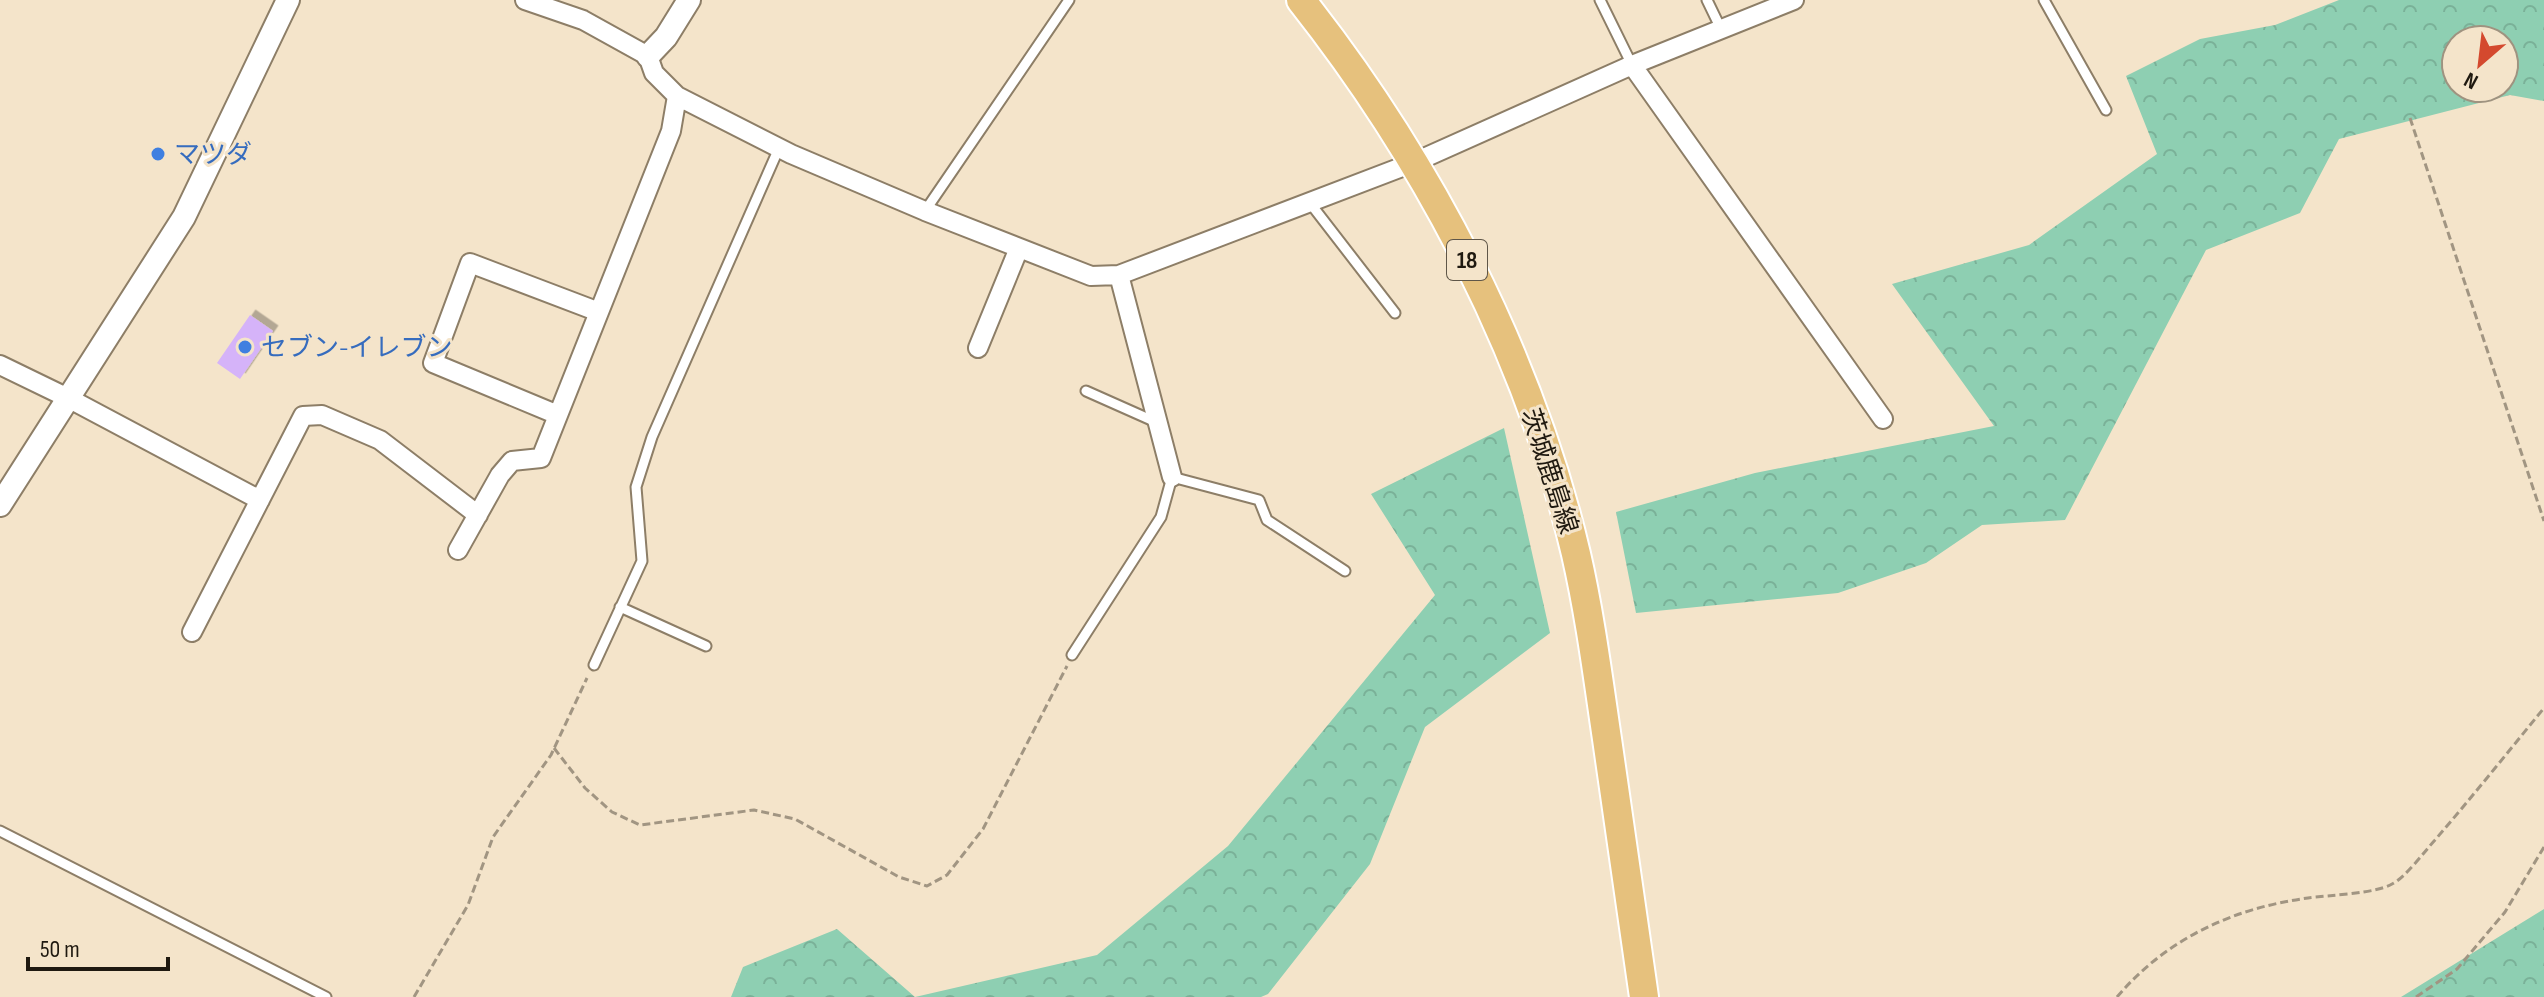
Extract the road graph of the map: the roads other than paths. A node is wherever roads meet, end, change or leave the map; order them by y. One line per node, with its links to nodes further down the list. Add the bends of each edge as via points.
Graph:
1 (288, 0): 26 (street, via 184,217)
2 (525, 0): 11 (street, via 583,20)
3 (689, 0): 11 (street)
4 (1069, 0): 18 (lane)
5 (1301, 0): 16 (main road, 茨城鹿島線 / 18)
6 (1600, 0): 12 (lane)
7 (1707, 0): 10 (lane)
8 (1794, 0): 10 (street)
9 (2044, 0): 14 (lane)
10 (1721, 29): 12 (street)
11 (648, 56): 13 (street, via 654,73)
12 (1632, 65): 16 (street); 28 (street)
13 (677, 96): 15 (street); 21 (street, via 671,131)
14 (2106, 110)
15 (779, 148): 18 (street); 36 (lane, via 652,437 636,487 642,561)
16 (1415, 162): 17 (street); 43 (main road, 茨城鹿島線 / 18, via 1476,277 1557,484 1597,669)
17 (1310, 203): 20 (street); 22 (lane)
18 (925, 211): 19 (street)
19 (1019, 248): 20 (street, via 1091,276); 23 (street)
20 (1119, 275): 29 (street)
21 (599, 312): 27 (street); 27 (street, via 470,263 433,363)
22 (1395, 313)
23 (978, 348)
24 (0, 365): 26 (street)
25 (1086, 391): 29 (lane)
26 (68, 398): 31 (street); 32 (street)
27 (558, 415): 33 (street, via 541,458 512,461)
28 (1883, 419)
29 (1158, 423): 30 (street)
30 (1172, 477): 35 (lane, via 1259,500 1267,520); 39 (lane, via 1161,517)
31 (260, 500): 33 (street, via 303,416 322,415 380,440); 37 (street)
32 (0, 505)
33 (478, 515): 34 (street)
34 (458, 550)
35 (1345, 571)
36 (620, 607): 38 (lane); 40 (lane)
37 (192, 632)
38 (706, 646)
39 (1072, 655)
40 (594, 665)
41 (0, 831): 42 (lane)
42 (326, 997)
43 (1644, 997)

